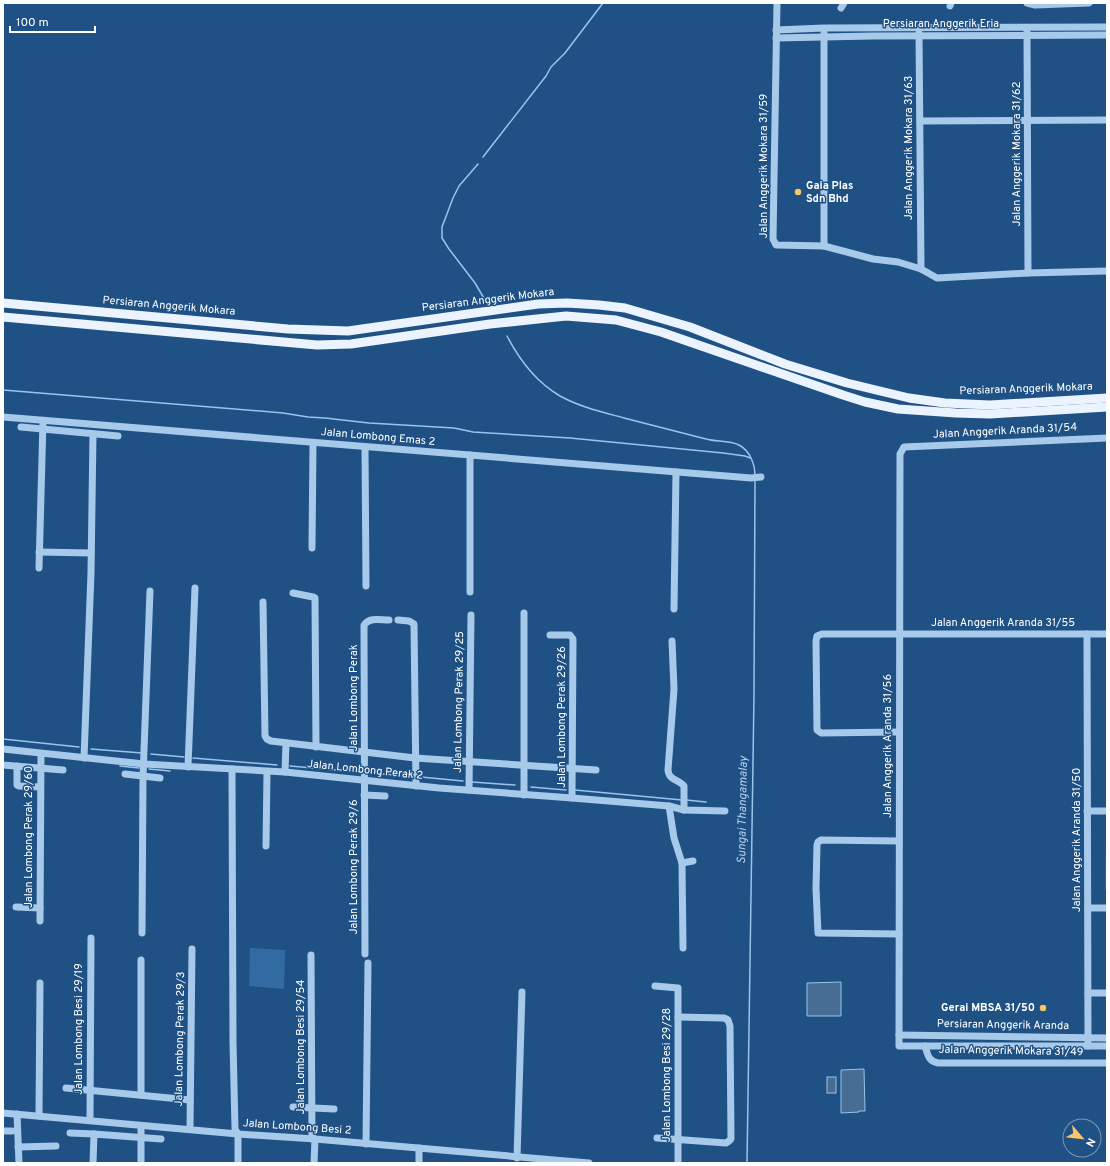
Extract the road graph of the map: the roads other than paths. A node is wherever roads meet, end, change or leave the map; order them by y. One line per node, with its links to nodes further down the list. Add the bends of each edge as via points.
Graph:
1 (776, 3): 8 (street)
2 (1027, 3): 3 (street)
3 (1089, 3)
4 (1027, 27): 5 (street, Persiaran Anggerik Eria); 7 (street, Persiaran Anggerik Eria); 9 (street, Jalan Anggerik Mokara 31/62)
5 (1107, 27)
6 (824, 28): 7 (street, Persiaran Anggerik Eria); 8 (street, Persiaran Anggerik Eria); 11 (street)
7 (919, 28): 12 (street, Jalan Anggerik Mokara 31/63)
8 (776, 30): 13 (street)
9 (1027, 35): 10 (street, Persiaran Anggerik Eria); 12 (street, Persiaran Anggerik Eria); 14 (street, Jalan Anggerik Mokara 31/62)
10 (1107, 35)
11 (824, 36): 12 (street, Persiaran Anggerik Eria); 13 (street, Persiaran Anggerik Eria); 17 (street)
12 (919, 36): 16 (street, Jalan Anggerik Mokara 31/63)
13 (776, 38): 17 (street, Jalan Anggerik Mokara 31/59, via 774,242 776,246)
14 (1027, 120): 15 (street); 16 (street); 20 (street, Jalan Anggerik Mokara 31/62)
15 (1107, 120)
16 (920, 121): 18 (street, Jalan Anggerik Mokara 31/63)
17 (824, 246): 18 (street, Jalan Anggerik Mokara 31/59)
18 (921, 268): 20 (street, Jalan Anggerik Mokara 31/59, via 937,278)
19 (1107, 271): 20 (street, Jalan Anggerik Mokara 31/59)
20 (1028, 273)
21 (3, 303): 23 (main road, Persiaran Anggerik Mokara, via 280,328 348,331 538,304 599,304 625,308 690,327 785,364 909,398 945,403 990,404)
22 (3, 317): 24 (main road, Persiaran Anggerik Mokara, via 317,345 351,344 566,316 616,320 661,332 858,399 898,409 990,414)
23 (1107, 398)
24 (1107, 407)
25 (3, 417): 26 (street, Jalan Lombong Emas 2)
26 (43, 421): 28 (street); 32 (street, Jalan Lombong Emas 2)
27 (21, 427): 28 (street)
28 (43, 429): 29 (street); 39 (street)
29 (94, 434): 30 (street); 40 (street)
30 (118, 436)
31 (1107, 438): 34 (street, Jalan Anggerik Aranda 31/54)
32 (314, 443): 33 (street, Jalan Lombong Emas 2); 38 (street)
33 (366, 447): 35 (street, Jalan Lombong Emas 2); 42 (street)
34 (904, 447): 53 (street, Jalan Anggerik Aranda 31/56, via 900,454)
35 (470, 455): 36 (street, Jalan Lombong Emas 2); 45 (street)
36 (676, 472): 37 (street, Jalan Lombong Emas 2); 48 (street)
37 (761, 477)
38 (312, 548)
39 (39, 552): 40 (street); 41 (street)
40 (91, 553): 64 (street)
41 (39, 568)
42 (366, 586)
43 (195, 588): 71 (street)
44 (150, 592): 67 (street)
45 (470, 592)
46 (293, 593): 60 (street, via 315,598)
47 (264, 602): 59 (street, via 265,736 271,741)
48 (674, 609)
49 (524, 614): 70 (street)
50 (471, 615): 66 (street, Jalan Lombong Perak 29/25)
51 (389, 620): 62 (street, Jalan Lombong Perak, via 370,620 364,625)
52 (398, 620): 65 (street, via 414,624)
53 (899, 634): 54 (street, Jalan Anggerik Aranda 31/55); 58 (street, Jalan Anggerik Aranda 31/56); 58 (street, Jalan Anggerik Aranda 31/55, via 822,634 817,636 816,641 818,732)
54 (1087, 634): 55 (street, Jalan Anggerik Aranda 31/55); 93 (street, Jalan Anggerik Aranda 31/50)
55 (1107, 634)
56 (550, 635): 74 (street, Jalan Lombong Perak 29/26, via 570,635 573,639)
57 (672, 641): 90 (street, via 674,689 668,770 672,778 684,786)
58 (899, 732): 95 (street, Jalan Anggerik Aranda 31/56)
59 (286, 743): 60 (street); 78 (street)
60 (316, 747): 62 (street)
61 (3, 749): 63 (street, Jalan Lombong Perak 2)
62 (365, 752): 65 (street); 82 (street, Jalan Lombong Perak)
63 (41, 754): 64 (street, Jalan Lombong Perak 2); 72 (street, Jalan Lombong Perak 29/60)
64 (84, 758): 67 (street, Jalan Lombong Perak 2)
65 (415, 758): 66 (street); 83 (street)
66 (469, 762): 70 (street); 85 (street, Jalan Lombong Perak 29/25)
67 (144, 764): 71 (street, Jalan Lombong Perak 2); 80 (street)
68 (3, 765): 69 (street)
69 (17, 766): 72 (street); 84 (street, via 17,785)
70 (524, 766): 74 (street); 86 (street)
71 (188, 767): 73 (street, Jalan Lombong Perak 2)
72 (40, 768): 75 (street); 84 (street, Jalan Lombong Perak 29/60)
73 (232, 769): 77 (street, Jalan Lombong Perak 2); 144 (street, via 233,1042 235,1130)
74 (572, 769): 76 (street); 89 (street, Jalan Lombong Perak 29/26)
75 (63, 770)
76 (596, 770)
77 (267, 772): 78 (street, Jalan Lombong Perak 2); 96 (street)
78 (285, 772): 82 (street, Jalan Lombong Perak 2)
79 (125, 774): 80 (street)
80 (143, 777): 81 (street); 104 (street)
81 (160, 778)
82 (364, 780): 83 (street, Jalan Lombong Perak 2); 87 (street, Jalan Lombong Perak 29/6)
83 (416, 786): 85 (street, Jalan Lombong Perak 2)
84 (40, 787): 100 (street, Jalan Lombong Perak 29/60)
85 (469, 790): 86 (street, Jalan Lombong Perak 2)
86 (524, 794): 89 (street, Jalan Lombong Perak 2)
87 (364, 795): 88 (street); 109 (street, Jalan Lombong Perak 29/6)
88 (385, 796)
89 (572, 798): 91 (street, Jalan Lombong Perak 2)
90 (684, 803): 91 (street, Jalan Lombong Perak 2); 92 (street, Jalan Lombong Perak 2)
91 (669, 806): 98 (street, via 674,838)
92 (725, 811)
93 (1088, 811): 94 (street); 101 (street, Jalan Anggerik Aranda 31/50)
94 (1107, 811)
95 (899, 841): 105 (street, Jalan Anggerik Aranda 31/56); 105 (street, via 821,840 818,842 816,888 818,933)
96 (266, 846)
97 (693, 861): 98 (street)
98 (682, 863): 107 (street)
99 (16, 907): 100 (street)
100 (40, 908): 103 (street, Jalan Lombong Perak 29/60)
101 (1088, 908): 102 (street); 116 (street, Jalan Anggerik Aranda 31/50)
102 (1107, 908)
103 (40, 921)
104 (142, 933)
105 (899, 934): 119 (street, Jalan Anggerik Aranda 31/56)
106 (91, 938): 128 (street, Jalan Lombong Besi 29/19)
107 (683, 948)
108 (192, 949): 130 (street, Jalan Lombong Perak 29/3)
109 (366, 954)
110 (311, 955): 132 (street, Jalan Lombong Besi 29/54)
111 (141, 960): 129 (street)
112 (368, 963): 150 (street)
113 (40, 983): 136 (street)
114 (655, 986): 118 (street, Jalan Lombong Besi 29/28, via 678,988)
115 (522, 992): 154 (street)
116 (1088, 993): 117 (street); 120 (street, Jalan Anggerik Aranda 31/50)
117 (1107, 993)
118 (678, 1017): 149 (street, Jalan Lombong Besi 29/28); 149 (street, via 724,1018 730,1026 730,1139 726,1143)
119 (899, 1035): 120 (street, Persiaran Anggerik Aranda); 122 (street, Jalan Anggerik Aranda 31/56)
120 (1088, 1037): 121 (street, Persiaran Anggerik Aranda); 124 (street, Jalan Anggerik Aranda 31/50)
121 (1107, 1038)
122 (899, 1046): 123 (street, Persiaran Anggerik Aranda)
123 (925, 1046): 124 (street, Persiaran Anggerik Aranda); 126 (street, Jalan Anggerik Mokara 31/49, via 929,1059 938,1063)
124 (1088, 1046): 125 (street, Persiaran Anggerik Aranda)
125 (1107, 1046)
126 (1107, 1063)
127 (66, 1088): 128 (street)
128 (89, 1090): 129 (street); 137 (street, Jalan Lombong Besi 29/19)
129 (141, 1095): 130 (street)
130 (190, 1100): 139 (street, Jalan Lombong Perak 29/3)
131 (293, 1106): 132 (street)
132 (312, 1108): 133 (street); 148 (street, Jalan Lombong Besi 29/54)
133 (334, 1109)
134 (3, 1113): 135 (street, Jalan Lombong Besi 2)
135 (17, 1114): 136 (street, Jalan Lombong Besi 2); 152 (street)
136 (39, 1116): 137 (street, Jalan Lombong Besi 2)
137 (90, 1120): 138 (street, Jalan Lombong Besi 2)
138 (141, 1126): 139 (street, Jalan Lombong Besi 2); 145 (street)
139 (190, 1129): 144 (street, Jalan Lombong Besi 2)
140 (3, 1131): 141 (street)
141 (12, 1131)
142 (70, 1133): 143 (street)
143 (94, 1134): 145 (street); 157 (street)
144 (238, 1134): 148 (street, Jalan Lombong Besi 2); 155 (street)
145 (141, 1137): 147 (street); 158 (street)
146 (657, 1138): 149 (street)
147 (161, 1139)
148 (313, 1139): 150 (street, Jalan Lombong Besi 2); 159 (street, Jalan Lombong Besi 29/54)
149 (678, 1139): 162 (street, Jalan Lombong Besi 29/28)
150 (366, 1144): 153 (street, Jalan Lombong Besi 2)
151 (56, 1146): 152 (street)
152 (18, 1147): 156 (street)
153 (419, 1148): 154 (street, Jalan Lombong Besi 2); 160 (street)
154 (515, 1159): 161 (street, Jalan Lombong Besi 2)
155 (239, 1162)
156 (19, 1163)
157 (93, 1163)
158 (141, 1163)
159 (314, 1163)
160 (418, 1163)
161 (589, 1163)
162 (678, 1163)

